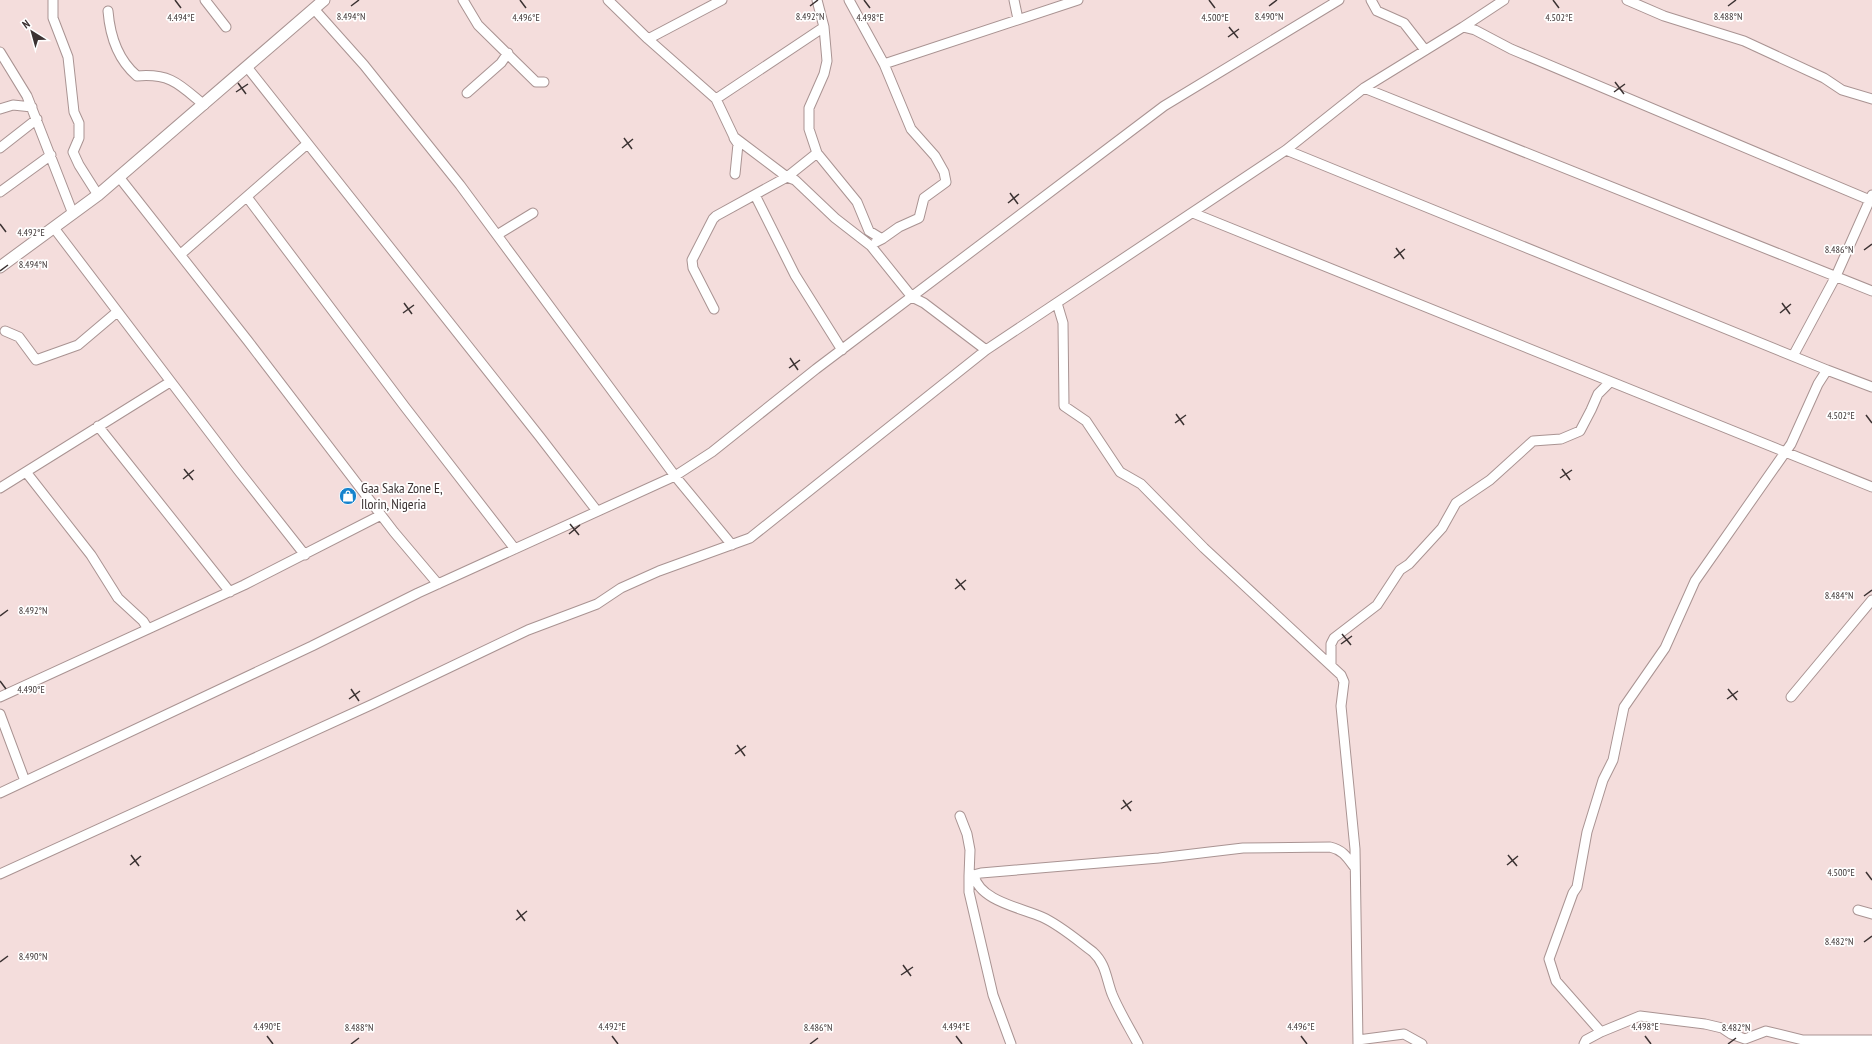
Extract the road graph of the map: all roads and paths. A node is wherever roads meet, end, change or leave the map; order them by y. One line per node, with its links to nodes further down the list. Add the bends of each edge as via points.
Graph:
1 (53, 0): 46 (street, via 53,18 68,57 74,112 79,122 79,138 73,152)
2 (205, 0): 18 (street)
3 (324, 0): 15 (street)
4 (463, 0): 24 (street, via 478,25)
5 (608, 0): 21 (street)
6 (722, 0): 21 (street)
7 (850, 0): 25 (street)
8 (1014, 0): 17 (street)
9 (1078, 0): 17 (street)
10 (1339, 0): 61 (street, via 1164,106)
11 (1372, 0): 22 (street, via 1377,11 1404,23)
12 (1504, 0): 20 (street)
13 (1627, 0): 31 (street, via 1664,16 1744,41 1824,78 1846,92)
14 (820, 1): 19 (street)
15 (314, 9): 26 (street); 54 (street, via 364,65)
16 (108, 11): 32 (street, via 113,42 119,54 137,76 165,77 181,85)
17 (1018, 19): 25 (street)
18 (226, 27)
19 (824, 27): 30 (street); 40 (street, via 826,67 809,108 809,128)
20 (1463, 27): 22 (street); 49 (street)
21 (648, 39): 30 (street)
22 (1425, 50): 28 (street)
23 (0, 52): 33 (street)
24 (508, 53): 27 (street, via 529,77 536,82); 29 (street, via 501,63)
25 (884, 64): 55 (street, via 911,128 935,156 944,172 946,182 924,198 919,218 899,227)
26 (247, 68): 32 (street); 37 (street)
27 (544, 82)
28 (1364, 88): 39 (street); 59 (street)
29 (467, 93)
30 (716, 99): 36 (street)
31 (1872, 99)
32 (204, 105): 43 (street)
33 (32, 107): 34 (street, via 13,104); 35 (street)
34 (0, 109)
35 (37, 119): 38 (street); 41 (street)
36 (734, 137): 42 (street, via 738,144); 44 (street)
37 (307, 144): 48 (street); 79 (street)
38 (0, 148)
39 (1286, 150): 51 (street); 68 (street)
40 (817, 153): 44 (street); 55 (street, via 857,202 869,231)
41 (51, 155): 45 (street); 52 (street)
42 (735, 174)
43 (119, 177): 46 (street); 57 (street)
44 (787, 177): 47 (street); 56 (street, via 795,180 835,218)
45 (0, 192)
46 (98, 195): 52 (street)
47 (755, 195): 63 (street, via 716,216 692,260 693,268); 66 (street, via 795,275)
48 (247, 197): 57 (street); 82 (street)
49 (1871, 199): 59 (street)
50 (533, 213): 54 (street)
51 (1193, 213): 62 (street); 71 (street)
52 (73, 214): 53 (street)
53 (54, 228): 58 (street); 64 (street)
54 (497, 235): 76 (street)
55 (882, 239): 56 (street)
56 (871, 246): 61 (street)
57 (181, 254): 80 (street)
58 (0, 267)
59 (1836, 276): 60 (street); 68 (street)
60 (1872, 291)
61 (912, 297): 66 (street); 67 (street, via 924,303)
62 (1057, 303): 67 (street); 88 (street, via 1064,323 1064,406 1086,421 1120,472 1141,484 1204,548)
63 (714, 309)
64 (117, 312): 65 (street, via 78,345 36,360 19,337); 70 (street)
65 (5, 331)
66 (842, 350): 76 (street, via 712,452)
67 (986, 350): 81 (street, via 750,538)
68 (1793, 356): 69 (street)
69 (1827, 370): 72 (street); 74 (street)
70 (170, 382): 73 (street); 83 (street)
71 (1610, 382): 74 (street); 88 (street, via 1598,394 1580,431 1561,439 1533,441 1490,480 1456,503 1442,528 1409,564 1400,570 1377,605 1334,638 1331,644)
72 (1872, 387)
73 (98, 426): 75 (street); 85 (street)
74 (1785, 453): 77 (street); 100 (street, via 1695,581 1665,648 1624,707 1612,760 1587,832 1577,887 1549,959 1556,981)
75 (26, 472): 78 (street); 87 (street, via 91,555 118,598)
76 (675, 476): 79 (street); 81 (street)
77 (1872, 487)
78 (0, 488)
79 (597, 511): 82 (street)
80 (381, 515): 83 (street); 84 (street)
81 (732, 545): 96 (street, via 659,571 621,588 597,604 528,630 373,704)
82 (515, 549): 84 (street)
83 (305, 555): 85 (street)
84 (438, 584): 92 (street)
85 (230, 592): 87 (street)
86 (1872, 600): 90 (street)
87 (148, 629): 89 (street)
88 (1331, 665): 95 (street, via 1344,682 1340,706)
89 (0, 697)
90 (1791, 697)
91 (0, 714): 92 (street)
92 (25, 781): 93 (street)
93 (0, 793)
94 (960, 816): 97 (street, via 970,850)
95 (1355, 868): 97 (street, via 1344,853 1330,847 1243,848); 102 (street)
96 (0, 874)
97 (971, 875): 103 (street, via 969,892 993,995); 104 (street, via 978,886 989,895 1005,904 1043,918 1100,958 1113,994)
98 (1858, 910): 99 (street)
99 (1872, 914)
100 (1601, 1032): 101 (street, via 1640,1016 1705,1024 1722,1028 1745,1039 1766,1031 1803,1040); 106 (street, via 1586,1040)
101 (1872, 1040)
102 (1358, 1042): 105 (street, via 1404,1034)
103 (1011, 1044)
104 (1138, 1044)
105 (1422, 1044)
106 (1584, 1044)

